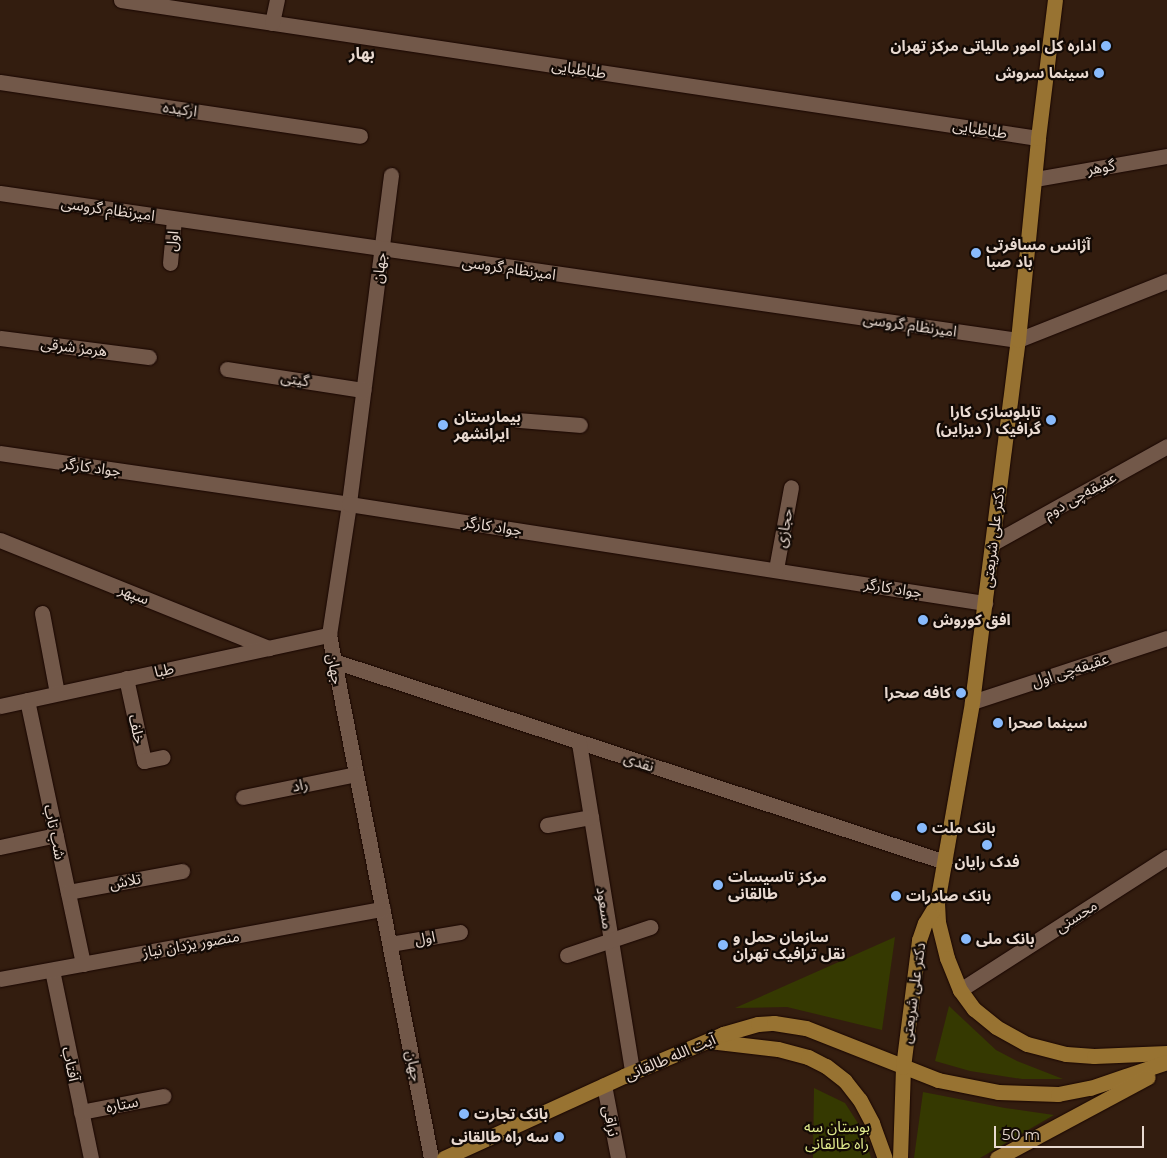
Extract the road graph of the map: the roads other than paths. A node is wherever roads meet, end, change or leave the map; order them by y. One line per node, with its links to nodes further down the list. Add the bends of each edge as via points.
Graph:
1 (121, 0): 4 (street, طباطبایی)
2 (277, 0): 4 (street)
3 (1055, 0): 7 (main road, دکتر علی شریعتی)
4 (272, 23): 7 (street, طباطبایی)
5 (0, 82): 6 (street, ارکیده)
6 (360, 136)
7 (1038, 138): 10 (main road, دکتر علی شریعتی)
8 (1167, 156): 10 (street, گوهر)
9 (391, 175): 13 (street, جهان)
10 (1034, 179): 17 (main road, دکتر علی شریعتی)
11 (0, 193): 12 (street, امیرنظام گروسی)
12 (174, 219): 13 (street, امیرنظام گروسی); 14 (street, اول)
13 (382, 249): 17 (street, امیرنظام گروسی); 20 (street, جهان)
14 (170, 263)
15 (1167, 281): 17 (street)
16 (0, 338): 18 (street, هرمز شرقی)
17 (1018, 340): 28 (main road, دکتر علی شریعتی)
18 (149, 357)
19 (227, 369): 20 (street, گیتی)
20 (363, 390): 26 (street, جهان)
21 (518, 420): 22 (street)
22 (580, 425)
23 (1167, 446): 28 (street, عقیقه‌چی دوم)
24 (0, 453): 26 (street, جواد کارگر)
25 (791, 487): 29 (street, حجازی)
26 (348, 504): 29 (street, جواد کارگر); 32 (street, جهان)
27 (0, 540): 34 (street, سپهر)
28 (993, 543): 30 (main road, دکتر علی شریعتی)
29 (776, 569): 30 (street, جواد کارگر)
30 (985, 603): 39 (main road, دکتر علی شریعتی)
31 (42, 612): 37 (street)
32 (328, 635): 34 (street, طبا); 35 (street, جهان)
33 (1167, 638): 39 (street, عقیقه‌چی اول)
34 (269, 648): 36 (street, طبا)
35 (334, 661): 41 (street, نقدی); 43 (street, جهان)
36 (126, 678): 37 (street, طبا); 42 (street, خلف, via 144,761)
37 (57, 693): 38 (street, طبا)
38 (27, 700): 40 (street, طبا); 47 (street, شب تاب)
39 (972, 702): 50 (main road, دکتر علی شریعتی)
40 (0, 706)
41 (578, 743): 45 (street, مسعود); 50 (street, نقدی)
42 (163, 757)
43 (356, 774): 44 (street, راد); 54 (street, جهان)
44 (243, 797)
45 (591, 817): 46 (street); 57 (street, مسعود)
46 (547, 825)
47 (56, 836): 48 (street); 52 (street, شب تاب)
48 (0, 848)
49 (1167, 857): 63 (street, محسنی)
50 (945, 862): 53 (main road, دکتر علی شریعتی)
51 (182, 871): 52 (street, تلاش)
52 (68, 892): 60 (street, شب تاب)
53 (936, 903): 63 (main road, via 947,958); 67 (main road, دکتر علی شریعتی, via 920,940)
54 (383, 909): 58 (street, جهان); 60 (street, منصور یزدان نیاز)
55 (650, 927): 57 (street)
56 (460, 932): 58 (street, اول)
57 (610, 940): 59 (street); 69 (street, مسعود)
58 (390, 944): 75 (street, جهان)
59 (567, 955)
60 (83, 964): 61 (street, منصور یزدان نیاز)
61 (52, 970): 62 (street, منصور یزدان نیاز); 72 (street, آفتاب)
62 (0, 979)
63 (960, 990): 65 (main road, via 985,1020 1028,1044 1066,1054 1094,1056)
64 (706, 1041): 67 (main road, آیت الله طالقانی, via 758,1024 791,1025); 69 (main road, آیت الله طالقانی); 77 (main road, via 778,1049 826,1066 845,1081 860,1100)
65 (1167, 1053)
66 (1167, 1062): 67 (main road, آیت الله طالقانی, via 1105,1084 1058,1094 968,1088)
67 (903, 1067): 78 (main road, دکتر علی شریعتی)
68 (1167, 1067): 79 (main road)
69 (632, 1072): 70 (main road, آیت الله طالقانی)
70 (604, 1085): 73 (main road, آیت الله طالقانی); 76 (street, نراقی)
71 (163, 1096): 72 (street, ستاره)
72 (81, 1112): 74 (street, آفتاب)
73 (452, 1156)
74 (91, 1158)
75 (432, 1158)
76 (618, 1158)
77 (885, 1158)
78 (900, 1158)
79 (997, 1158)

